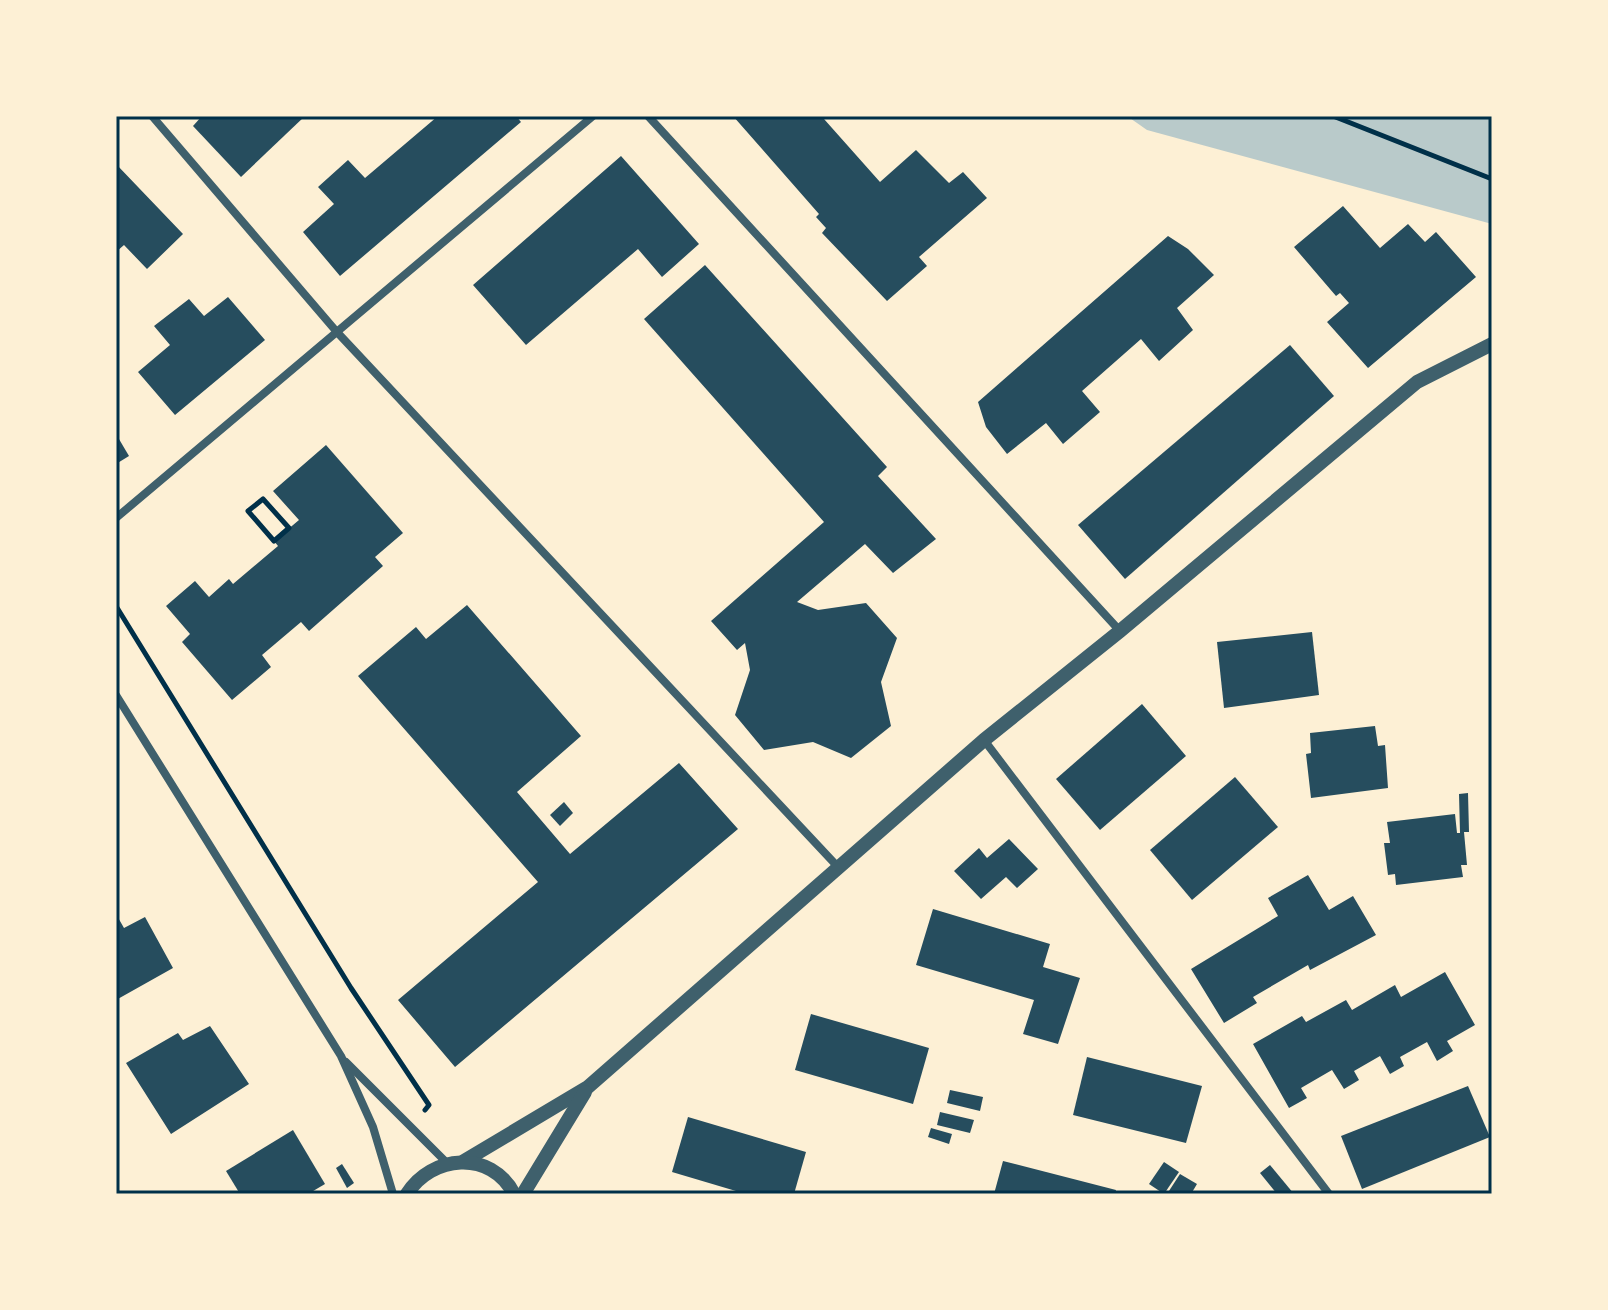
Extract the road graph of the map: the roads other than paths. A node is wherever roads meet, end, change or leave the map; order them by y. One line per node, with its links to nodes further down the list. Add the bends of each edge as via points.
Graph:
1 (152, 116): 4 (street)
2 (593, 116): 4 (street)
3 (648, 116): 7 (street)
4 (336, 331): 6 (street); 10 (street)
5 (1492, 344): 7 (street, via 1417,382)
6 (116, 518)
7 (1120, 631): 9 (street)
8 (116, 695): 11 (street)
9 (984, 740): 10 (street); 19 (street)
10 (838, 867): 12 (street)
11 (341, 1056): 14 (street); 15 (street, via 373,1127)
12 (588, 1087): 13 (street); 18 (street)
13 (464, 1161): 14 (street); 17 (street, via 497,1173)
14 (447, 1163): 16 (street, via 429,1170)
15 (393, 1194)
16 (407, 1194)
17 (514, 1194)
18 (523, 1194)
19 (1329, 1194)

